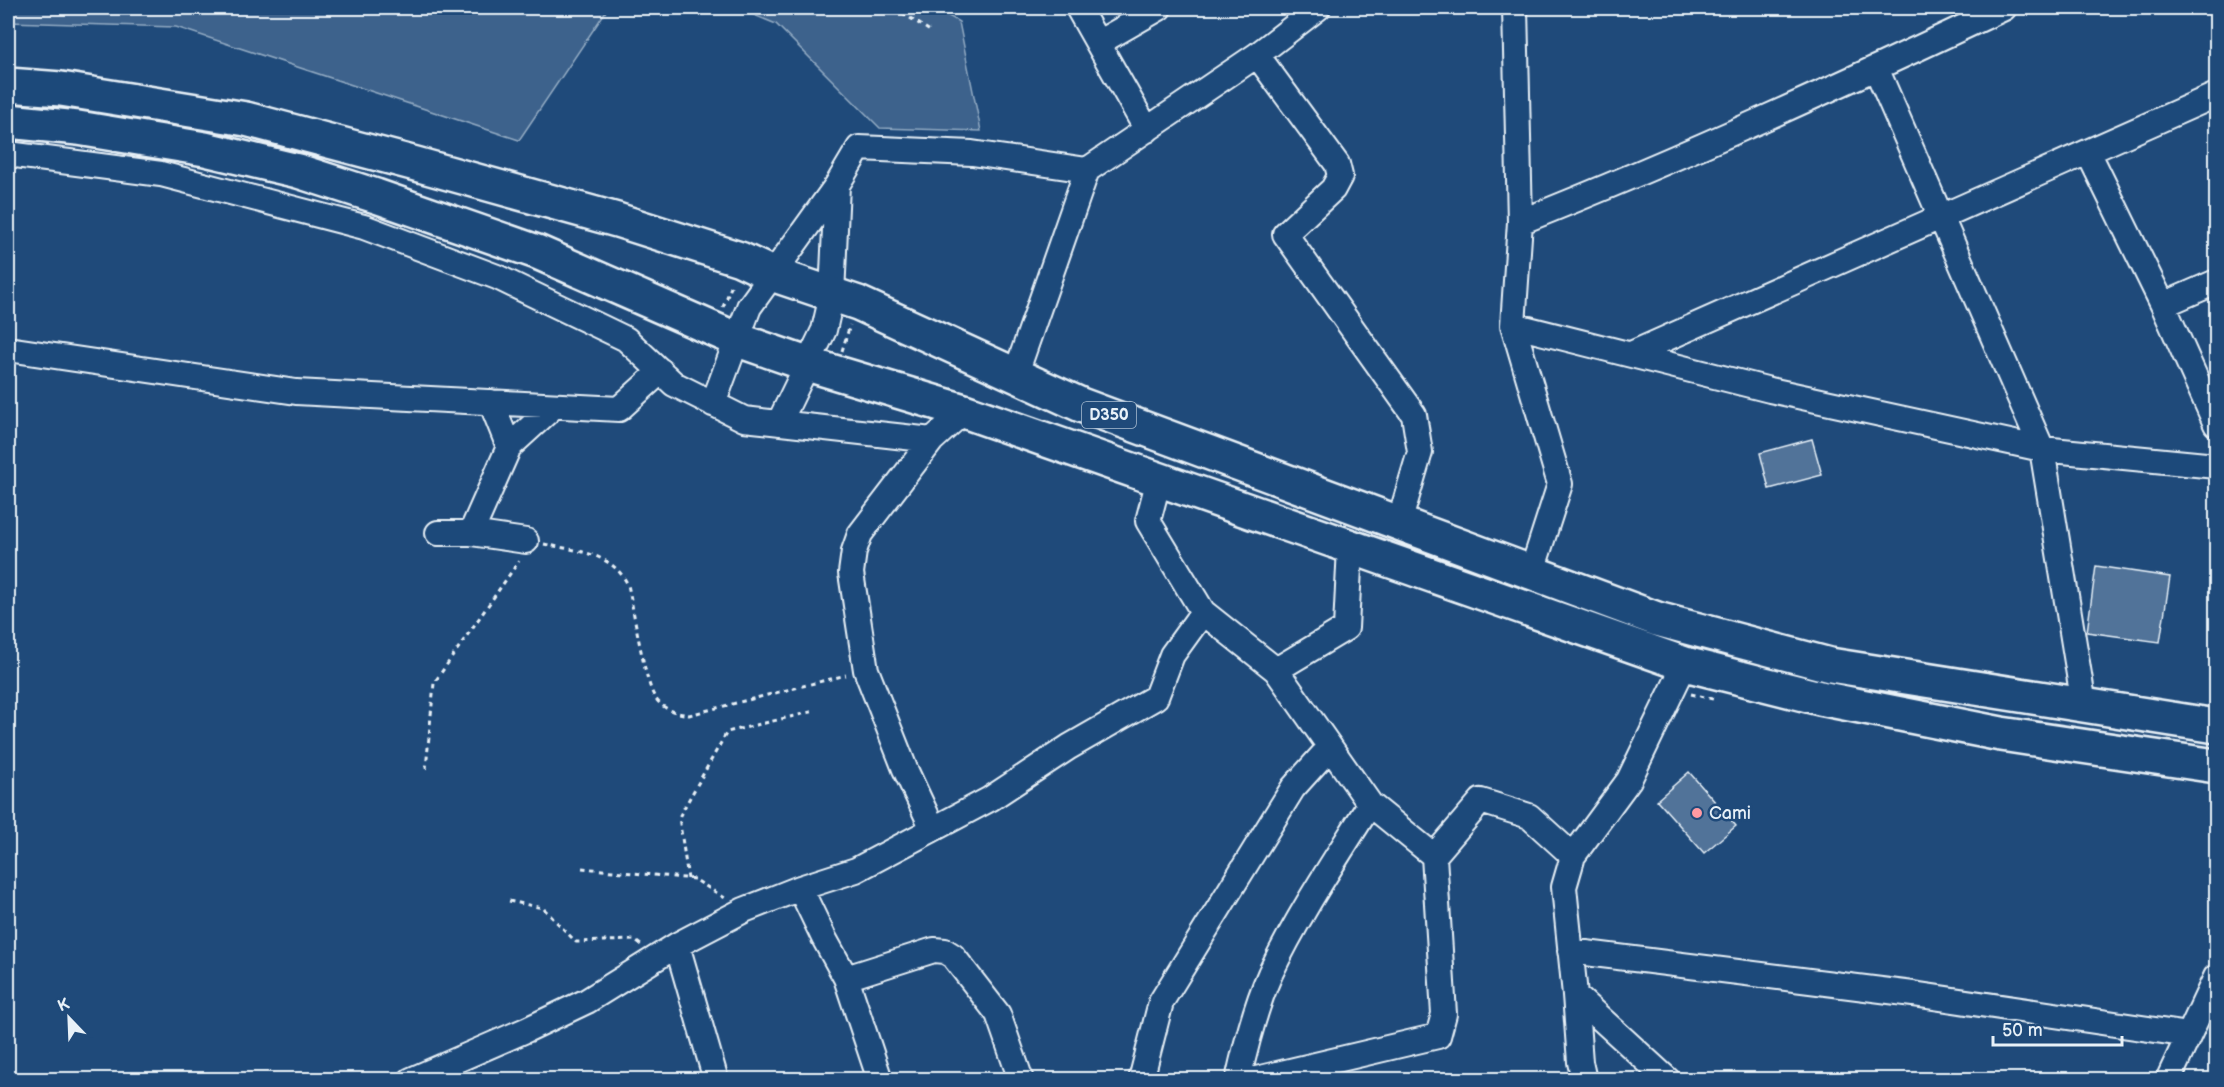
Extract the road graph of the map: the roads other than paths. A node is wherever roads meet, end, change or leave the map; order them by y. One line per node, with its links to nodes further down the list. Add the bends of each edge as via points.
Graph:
1 (1078, 8): 6 (street)
2 (1159, 8): 6 (street)
3 (1318, 8): 7 (street)
4 (1515, 8): 18 (street)
5 (2004, 8): 8 (street)
6 (1098, 43): 12 (street)
7 (1257, 55): 12 (street); 41 (street, via 1337,164 1340,176 1333,189 1285,234 1414,415 1420,452)
8 (1876, 68): 17 (street); 18 (street)
9 (8, 85): 19 (highway, D350, via 61,89 246,119 617,220 740,259)
10 (2217, 95): 13 (street)
11 (8, 121): 24 (highway, D350, via 205,149 298,171 537,252)
12 (1147, 130): 15 (street)
13 (2088, 152): 17 (street); 22 (street)
14 (8, 154): 28 (street, via 161,174 364,227 497,277 626,339)
15 (1087, 170): 16 (street, via 972,153 859,148); 29 (street)
16 (837, 184): 19 (street); 21 (street)
17 (1941, 218): 26 (street); 38 (street)
18 (1520, 222): 23 (street)
19 (772, 274): 21 (highway, D350); 24 (street)
20 (2217, 282): 22 (street)
21 (845, 299): 27 (street, via 824,330); 29 (highway, D350)
22 (2163, 305): 35 (street)
23 (1513, 325): 26 (street); 46 (street, via 1560,484)
24 (726, 334): 27 (highway, D350); 31 (street)
25 (8, 349): 30 (street, via 296,392)
26 (1631, 354): 38 (street, via 1770,390)
27 (820, 368): 33 (highway, D350); 34 (street)
28 (661, 371): 31 (street, via 674,384); 32 (street, via 619,409)
29 (1015, 376): 41 (highway, D350, via 1081,405)
30 (491, 402): 32 (street); 37 (street)
31 (713, 404): 34 (street, via 744,418)
32 (554, 406): 37 (street)
33 (964, 411): 36 (street); 40 (highway, D350)
34 (779, 423): 36 (street)
35 (2217, 424)
36 (932, 440): 55 (street, via 860,534 851,573 866,670 904,769)
37 (509, 447): 43 (street)
38 (2042, 449): 39 (street); 50 (street)
39 (2217, 466)
40 (1159, 479): 45 (highway, D350); 47 (street, via 1148,521)
41 (1399, 523): 46 (highway, D350)
42 (438, 533): 43 (street)
43 (471, 533): 44 (street)
44 (526, 541)
45 (1350, 547): 48 (highway, D350); 49 (street, via 1346,628)
46 (1532, 572): 50 (highway, D350, via 1657,619 1830,665)
47 (1203, 612): 49 (street); 55 (street, via 1172,655 1156,697 990,799)
48 (1685, 663): 53 (highway, D350, via 1820,698 1990,732); 57 (street, via 1629,780)
49 (1276, 670): 52 (street)
50 (2084, 705): 51 (highway, D350)
51 (2217, 726)
52 (1330, 747): 54 (street); 69 (street, via 1293,788 1161,1002)
53 (2217, 766)
54 (1370, 804): 56 (street); 70 (street, via 1273,968 1254,1018)
55 (933, 829): 58 (street, via 856,870)
56 (1434, 856): 57 (street, via 1481,801 1529,816); 71 (street, via 1444,1014 1438,1036)
57 (1573, 856): 60 (street, via 1564,887)
58 (800, 888): 59 (street, via 744,910); 62 (street)
59 (667, 951): 65 (street, via 587,1001); 66 (street)
60 (1570, 951): 63 (street); 64 (street, via 1913,994)
61 (2217, 977): 64 (street)
62 (846, 978): 67 (street); 68 (street, via 934,950 949,953 998,1014)
63 (1575, 995): 72 (street); 73 (street)
64 (2189, 1035): 74 (street)
65 (411, 1080)
66 (716, 1080)
67 (880, 1080)
68 (1021, 1080)
69 (1141, 1080)
70 (1238, 1080)
71 (1252, 1080)
72 (1584, 1080)
73 (1668, 1080)
74 (2168, 1080)

